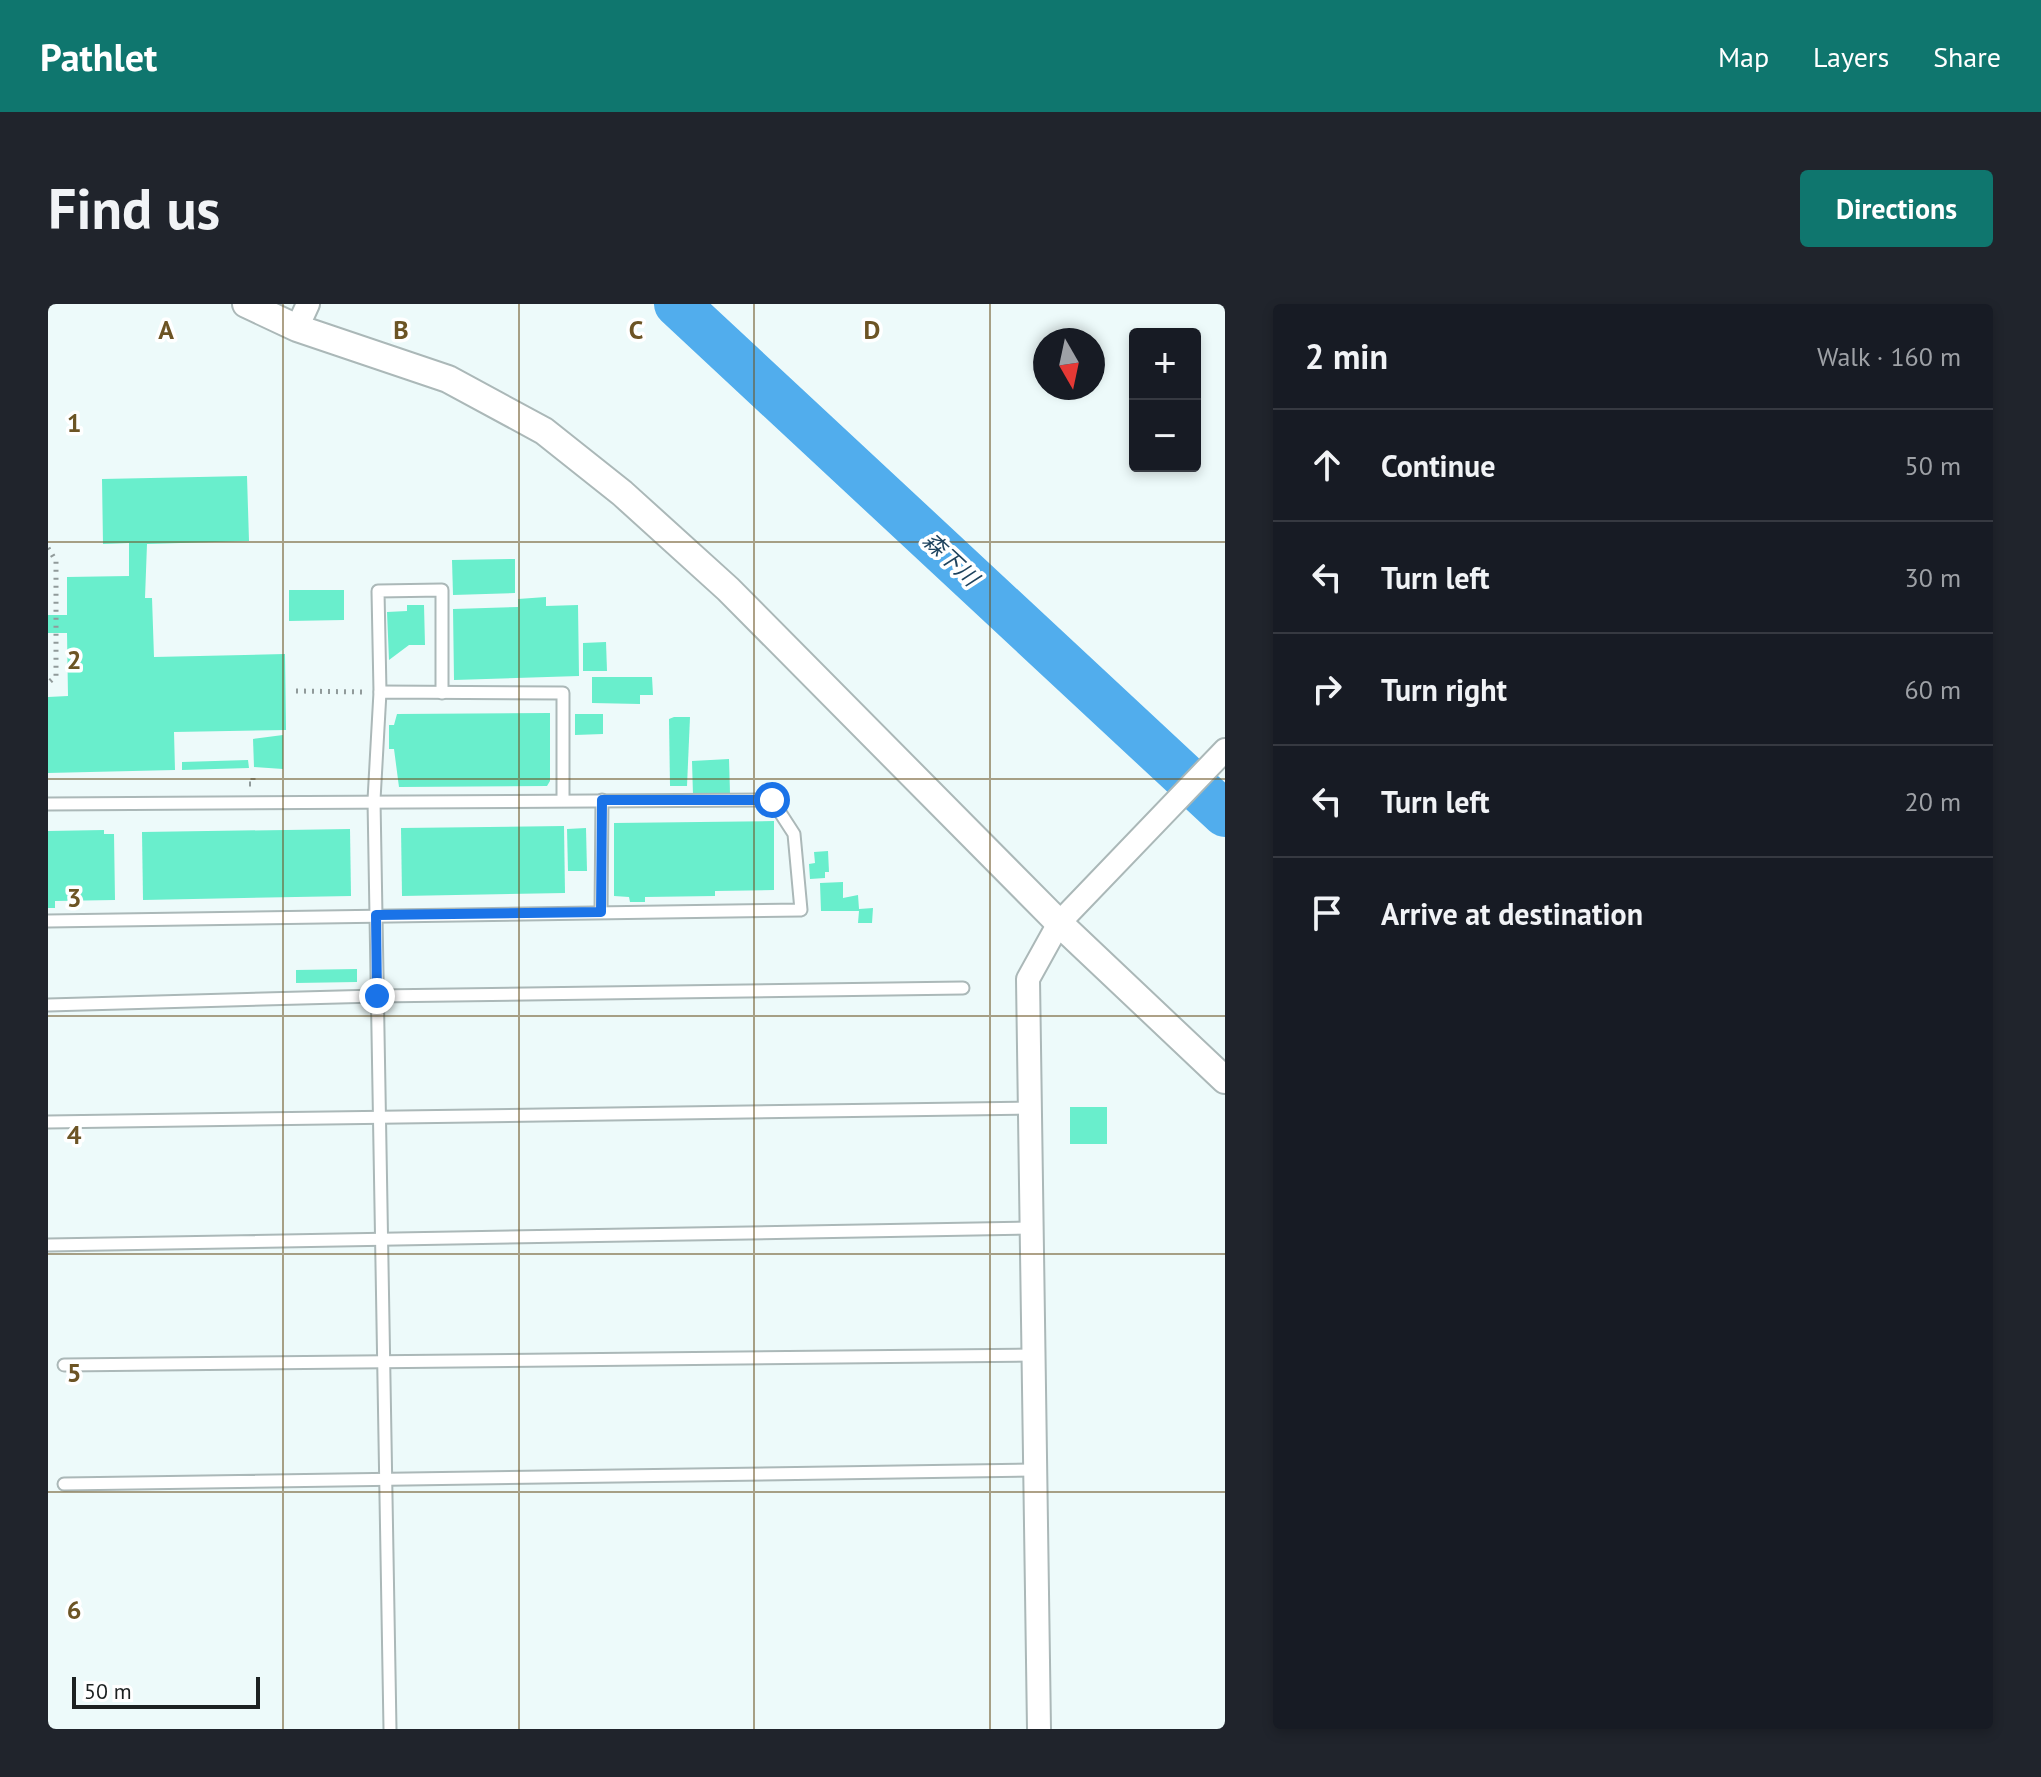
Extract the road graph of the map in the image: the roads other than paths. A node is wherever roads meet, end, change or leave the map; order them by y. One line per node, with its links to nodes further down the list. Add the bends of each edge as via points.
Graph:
1 (246, 304): 2 (street)
2 (302, 316): 13 (street, via 448,379 544,431 622,493 728,589)
3 (380, 692): 4 (lane); 4 (lane, via 378,591 442,590); 6 (lane)
4 (442, 693): 7 (lane, via 563,693)
5 (1225, 750): 13 (street)
6 (374, 800): 7 (lane); 9 (lane); 11 (lane)
7 (563, 800): 8 (lane)
8 (602, 800): 10 (lane); 10 (lane, via 772,800 794,834 801,910)
9 (48, 804)
10 (601, 912): 11 (lane)
11 (376, 915): 12 (lane); 15 (lane)
12 (48, 921)
13 (1059, 923): 17 (street); 18 (street, via 1028,979)
14 (963, 988): 15 (lane)
15 (377, 996): 16 (lane); 19 (lane)
16 (48, 1005)
17 (1225, 1080)
18 (1030, 1108): 19 (lane); 21 (street)
19 (379, 1116): 20 (lane); 22 (lane)
20 (48, 1122)
21 (1032, 1228): 22 (lane); 24 (street)
22 (382, 1239): 23 (lane); 25 (lane)
23 (48, 1245)
24 (1033, 1355): 25 (lane); 27 (street)
25 (384, 1362): 26 (lane); 28 (lane)
26 (64, 1365)
27 (1035, 1470): 28 (lane); 31 (street)
28 (386, 1479): 29 (lane); 30 (lane)
29 (64, 1484)
30 (390, 1729)
31 (1039, 1729)

